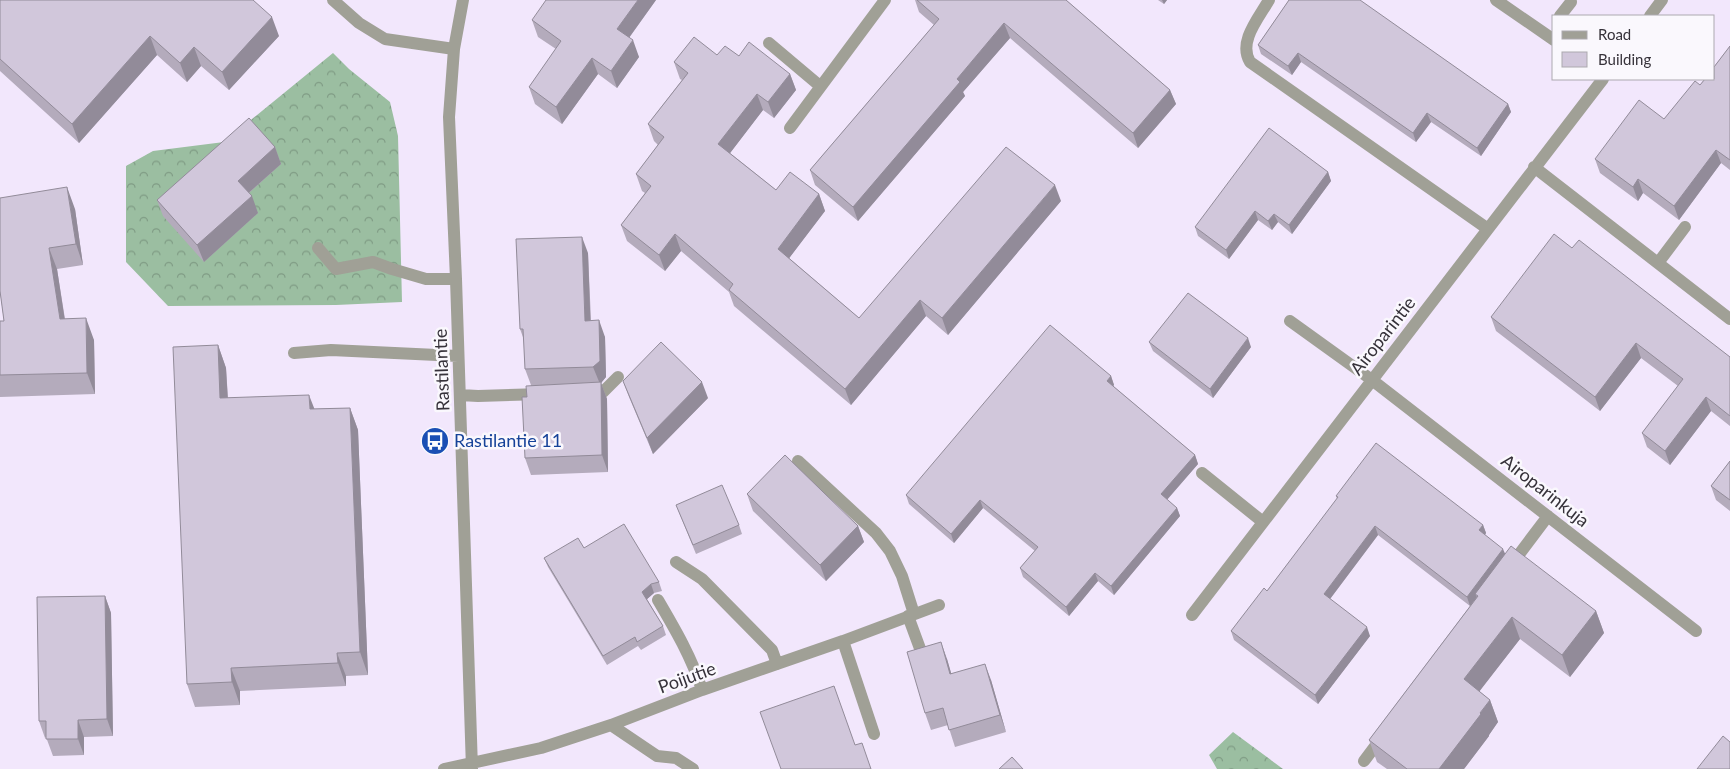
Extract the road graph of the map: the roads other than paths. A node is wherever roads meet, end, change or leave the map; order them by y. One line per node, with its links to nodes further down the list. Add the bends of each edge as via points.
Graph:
1 (333, 0): 12 (street, via 359,23 385,39)
2 (463, 0): 12 (street, Rastilantie)
3 (885, 0): 14 (street)
4 (1269, 0): 18 (street, via 1247,40 1246,54 1250,62)
5 (1496, 0): 10 (street)
6 (1662, 0): 9 (street)
7 (1570, 2): 8 (street)
8 (1561, 15)
9 (1651, 15)
10 (1551, 34)
11 (769, 43): 14 (street)
12 (454, 49): 21 (street, Rastilantie, via 449,117)
13 (1601, 80): 16 (street, Airoparintie)
14 (820, 86): 15 (street)
15 (790, 128)
16 (1534, 167): 18 (street, Airoparintie); 20 (street)
17 (1684, 227): 20 (street)
18 (1488, 229): 27 (street, Airoparintie)
19 (318, 248): 21 (street, via 336,269 373,262 426,279)
20 (1658, 263): 22 (street)
21 (456, 279): 25 (street, Rastilantie)
22 (1730, 319)
23 (1290, 321): 27 (street, Airoparinkuja)
24 (294, 353): 25 (street, via 331,350)
25 (458, 356): 29 (street, Rastilantie)
26 (618, 377): 28 (street, via 603,392)
27 (1372, 380): 33 (street, Airoparinkuja); 34 (street, Airoparintie)
28 (576, 393)
29 (460, 394): 30 (street); 50 (street, Rastilantie)
30 (557, 394)
31 (798, 461): 39 (street, via 876,533 890,551 902,576)
32 (1202, 473): 34 (street)
33 (1548, 516): 36 (street); 41 (street, Airoparinkuja)
34 (1263, 522): 40 (street, Airoparintie)
35 (676, 562): 44 (street, via 702,580 772,650)
36 (1504, 574)
37 (658, 600): 45 (street, via 683,644)
38 (939, 605): 39 (street, Poijutie)
39 (911, 615): 42 (street, Poijutie); 43 (street)
40 (1192, 616)
41 (1696, 630)
42 (843, 641): 44 (street, Poijutie); 48 (street)
43 (922, 654)
44 (777, 664): 45 (street, Poijutie)
45 (702, 690): 46 (street, Poijutie)
46 (611, 725): 50 (street, Poijutie); 52 (street, via 657,756 676,758)
47 (1388, 730): 49 (street)
48 (874, 734)
49 (1364, 761)
50 (472, 766): 51 (street, Poijutie)
51 (444, 769)
52 (693, 769)

